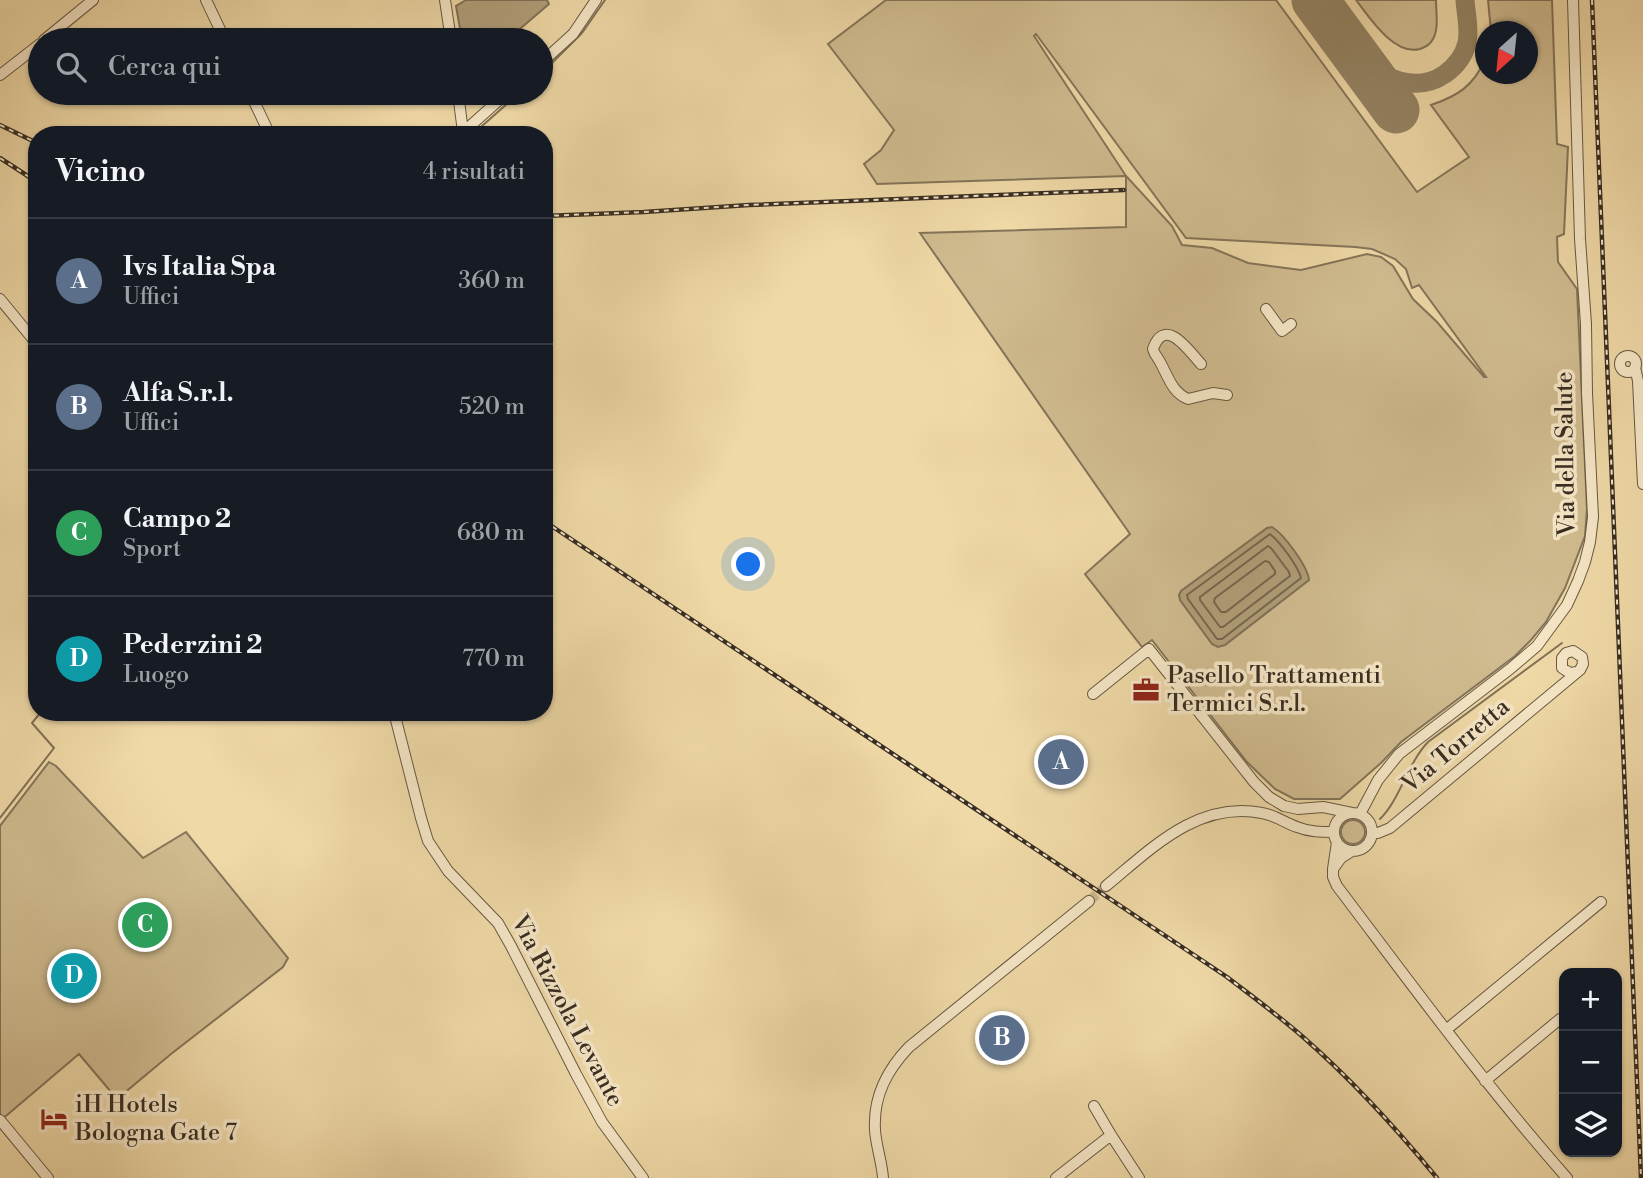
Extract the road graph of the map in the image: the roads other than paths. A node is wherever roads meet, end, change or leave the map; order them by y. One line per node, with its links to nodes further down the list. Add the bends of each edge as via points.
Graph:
1 (93, 0): 6 (street)
2 (206, 0): 7 (street)
3 (445, 0): 8 (street)
4 (596, 0): 9 (street, via 573,34)
5 (1573, 0): 35 (street, Via della Salute, via 1593,517 1585,562 1567,605 1537,646 1399,754)
6 (59, 28)
7 (219, 28)
8 (449, 28)
9 (553, 52)
10 (28, 54): 11 (street)
11 (16, 64): 12 (street); 13 (street)
12 (0, 75)
13 (0, 82)
14 (256, 105): 17 (street)
15 (459, 105): 18 (street)
16 (493, 105): 19 (street)
17 (266, 126)
18 (460, 126)
19 (469, 126)
20 (0, 299): 23 (street)
21 (1266, 309): 22 (street, via 1282,331)
22 (1291, 324)
23 (28, 333)
24 (1201, 364): 26 (street, via 1171,334 1158,339 1153,349 1179,394 1188,399)
25 (1635, 368): 27 (street)
26 (1227, 395)
27 (1642, 453): 28 (street)
28 (1643, 484)
29 (1564, 670): 30 (street); 30 (street, via 1562,658 1573,651 1583,660); 31 (street)
30 (1577, 672): 31 (street, Via Torretta)
31 (1563, 684): 37 (street, Via Torretta, via 1390,828)
32 (1093, 694): 34 (street, via 1149,649 1269,797 1292,808)
33 (396, 721): 51 (street, Via Rizzola Levante, via 428,841 448,870 498,923 602,1122)
34 (1323, 807): 35 (street); 36 (street, via 1331,814)
35 (1356, 813): 36 (street, Via della Salute, via 1343,816); 37 (street, via 1370,823)
36 (1336, 832): 38 (street, via 1343,848); 39 (street); 40 (street, via 1306,830 1258,812 1213,814 1170,834)
37 (1372, 833): 38 (street, via 1366,846)
38 (1352, 851): 39 (street)
39 (1333, 869): 44 (street, via 1336,886)
40 (1106, 886)
41 (1089, 901): 49 (street, via 895,1062 879,1093 876,1111)
42 (1601, 902): 44 (street)
43 (1559, 1020): 45 (street)
44 (1446, 1030): 45 (street)
45 (1485, 1081): 54 (street)
46 (1094, 1106): 48 (street)
47 (0, 1120): 50 (street)
48 (1111, 1135): 52 (street); 53 (street)
49 (884, 1177)
50 (48, 1178)
51 (643, 1178)
52 (1056, 1178)
53 (1139, 1178)
54 (1567, 1178)

